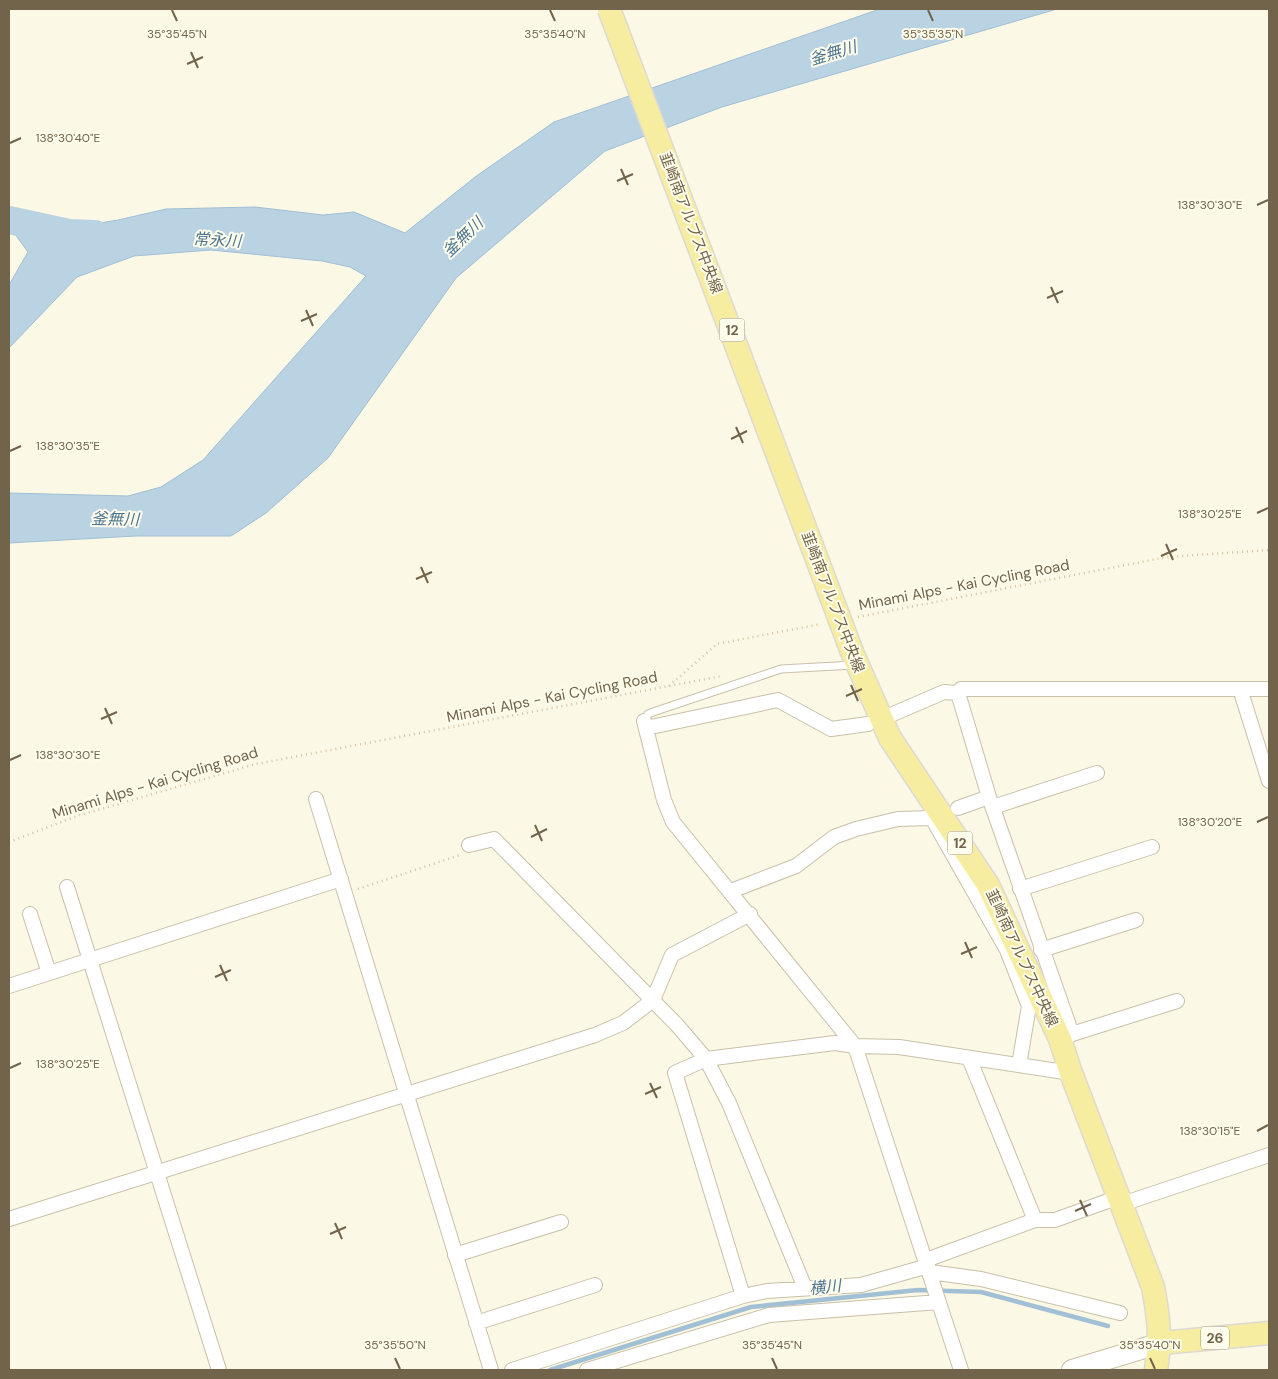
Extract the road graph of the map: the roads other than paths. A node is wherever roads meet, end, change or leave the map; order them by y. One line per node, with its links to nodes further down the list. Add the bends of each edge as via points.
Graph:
1 (609, 9): 2 (main road, 韮崎南アルプス中央線 / 12, bridge)
2 (854, 658): 7 (lane, via 781,669 656,710 648,714); 30 (main road, 韮崎南アルプス中央線 / 12, via 890,738 988,885)
3 (1240, 689): 4 (street); 5 (street, via 962,689); 9 (street)
4 (1269, 689)
5 (958, 693): 6 (street, via 944,692); 13 (street)
6 (893, 714)
7 (645, 724): 8 (street, via 778,700 832,729); 20 (street, via 664,800 673,822)
8 (868, 724)
9 (1266, 758): 11 (street)
10 (1097, 773): 13 (street)
11 (1269, 781)
12 (316, 799): 17 (street)
13 (991, 802): 14 (street); 19 (street)
14 (958, 808)
15 (469, 845): 28 (street, via 494,838)
16 (1152, 847): 19 (street)
17 (341, 879): 25 (street); 36 (street)
18 (67, 888): 25 (street)
19 (1020, 889): 24 (street)
20 (731, 891): 22 (street); 34 (street, via 796,866 834,837 856,829 898,819 932,818 1007,950 1029,1006)
21 (30, 914): 26 (street)
22 (750, 914): 28 (street, via 672,956); 31 (street)
23 (1136, 920): 24 (street)
24 (1041, 950): 30 (street)
25 (90, 960): 26 (street); 38 (street)
26 (49, 973): 27 (street)
27 (9, 986)
28 (653, 1000): 33 (street); 36 (street, via 623,1023 595,1035)
29 (1177, 1001): 30 (street)
30 (1066, 1036): 35 (main road, 韮崎南アルプス中央線 / 12)
31 (856, 1046): 32 (street, via 899,1046); 33 (street, via 836,1043); 44 (street)
32 (969, 1058): 34 (street); 41 (street)
33 (706, 1059): 46 (street, via 730,1103); 47 (street, via 675,1073)
34 (1019, 1065): 35 (street)
35 (1071, 1073): 39 (main road, 韮崎南アルプス中央線 / 12)
36 (406, 1095): 38 (street); 43 (street)
37 (1269, 1155): 39 (street)
38 (156, 1173): 40 (street); 53 (street)
39 (1120, 1201): 41 (street, via 1055,1220); 52 (main road, 韮崎南アルプス中央線 / 12, via 1153,1287 1160,1318)
40 (9, 1220)
41 (1035, 1220): 44 (street)
42 (561, 1222): 43 (street)
43 (455, 1255): 50 (street)
44 (929, 1269): 46 (street, via 861,1285); 48 (street); 49 (street)
45 (595, 1285): 50 (street)
46 (805, 1288): 47 (street)
47 (743, 1296): 55 (street)
48 (938, 1299): 56 (street, via 769,1315); 57 (street)
49 (1120, 1312)
50 (476, 1323): 54 (street)
51 (1269, 1333): 52 (main road, 26)
52 (1161, 1343): 58 (main road); 59 (main road, 韮崎南アルプス中央線 / 12)
53 (219, 1370)
54 (491, 1370)
55 (512, 1370)
56 (587, 1370)
57 (962, 1370)
58 (1072, 1370)
59 (1156, 1370)

